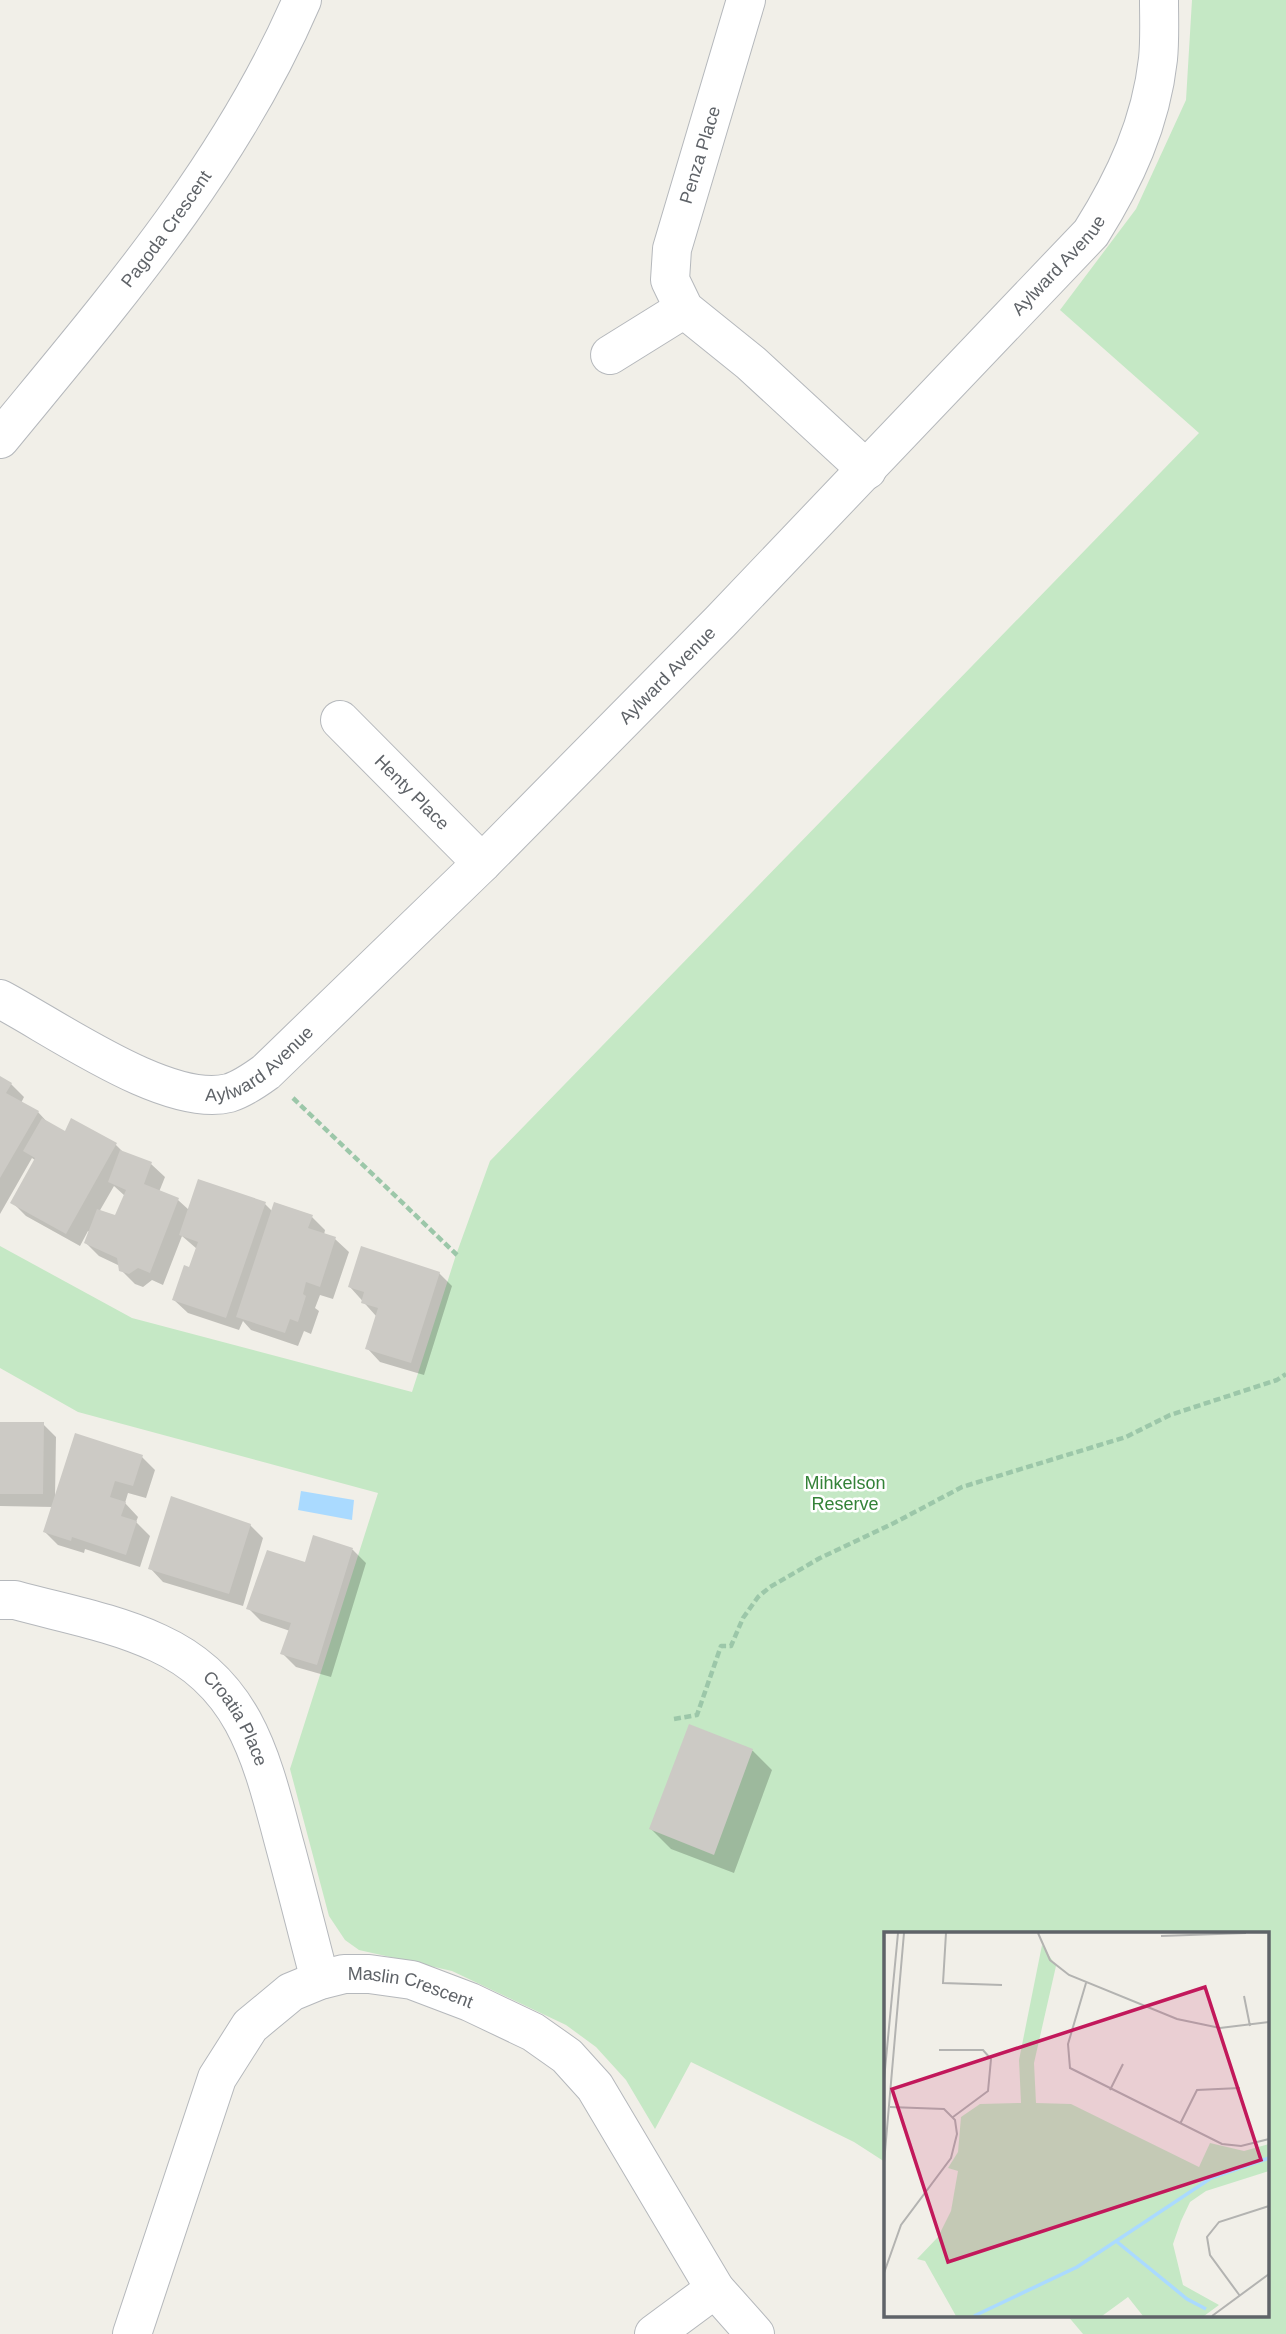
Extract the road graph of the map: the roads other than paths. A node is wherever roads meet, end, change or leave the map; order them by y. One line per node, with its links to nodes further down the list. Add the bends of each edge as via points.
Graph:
1 (302, 0): 6 (street, Pagoda Crescent, via 255,98 181,213)
2 (746, 0): 4 (street, Penza Place, via 671,249 670,280)
3 (1159, 0): 7 (street, Aylward Avenue, via 1158,59 1150,104 1115,195 1091,233)
4 (684, 309): 5 (street); 7 (street, Penza Place, via 751,363)
5 (610, 355)
6 (0, 439)
7 (867, 470): 9 (street, Aylward Avenue)
8 (340, 720): 9 (street, Henty Place)
9 (482, 863): 10 (street, Aylward Avenue, via 266,1072 229,1093 213,1095 167,1087 81,1046)
10 (0, 999)
11 (0, 1600): 12 (street, Croatia Place, via 15,1600 157,1642 203,1670 222,1688 247,1726 267,1776)
12 (320, 1979): 13 (street, Maslin Crescent, via 369,1974 412,1980 533,2032 568,2056 595,2087); 14 (street, Maslin Crescent, via 291,1992 250,2026 217,2078)
13 (716, 2288): 15 (street); 16 (street, Maslin Crescent)
14 (132, 2334)
15 (654, 2334)
16 (755, 2334)

